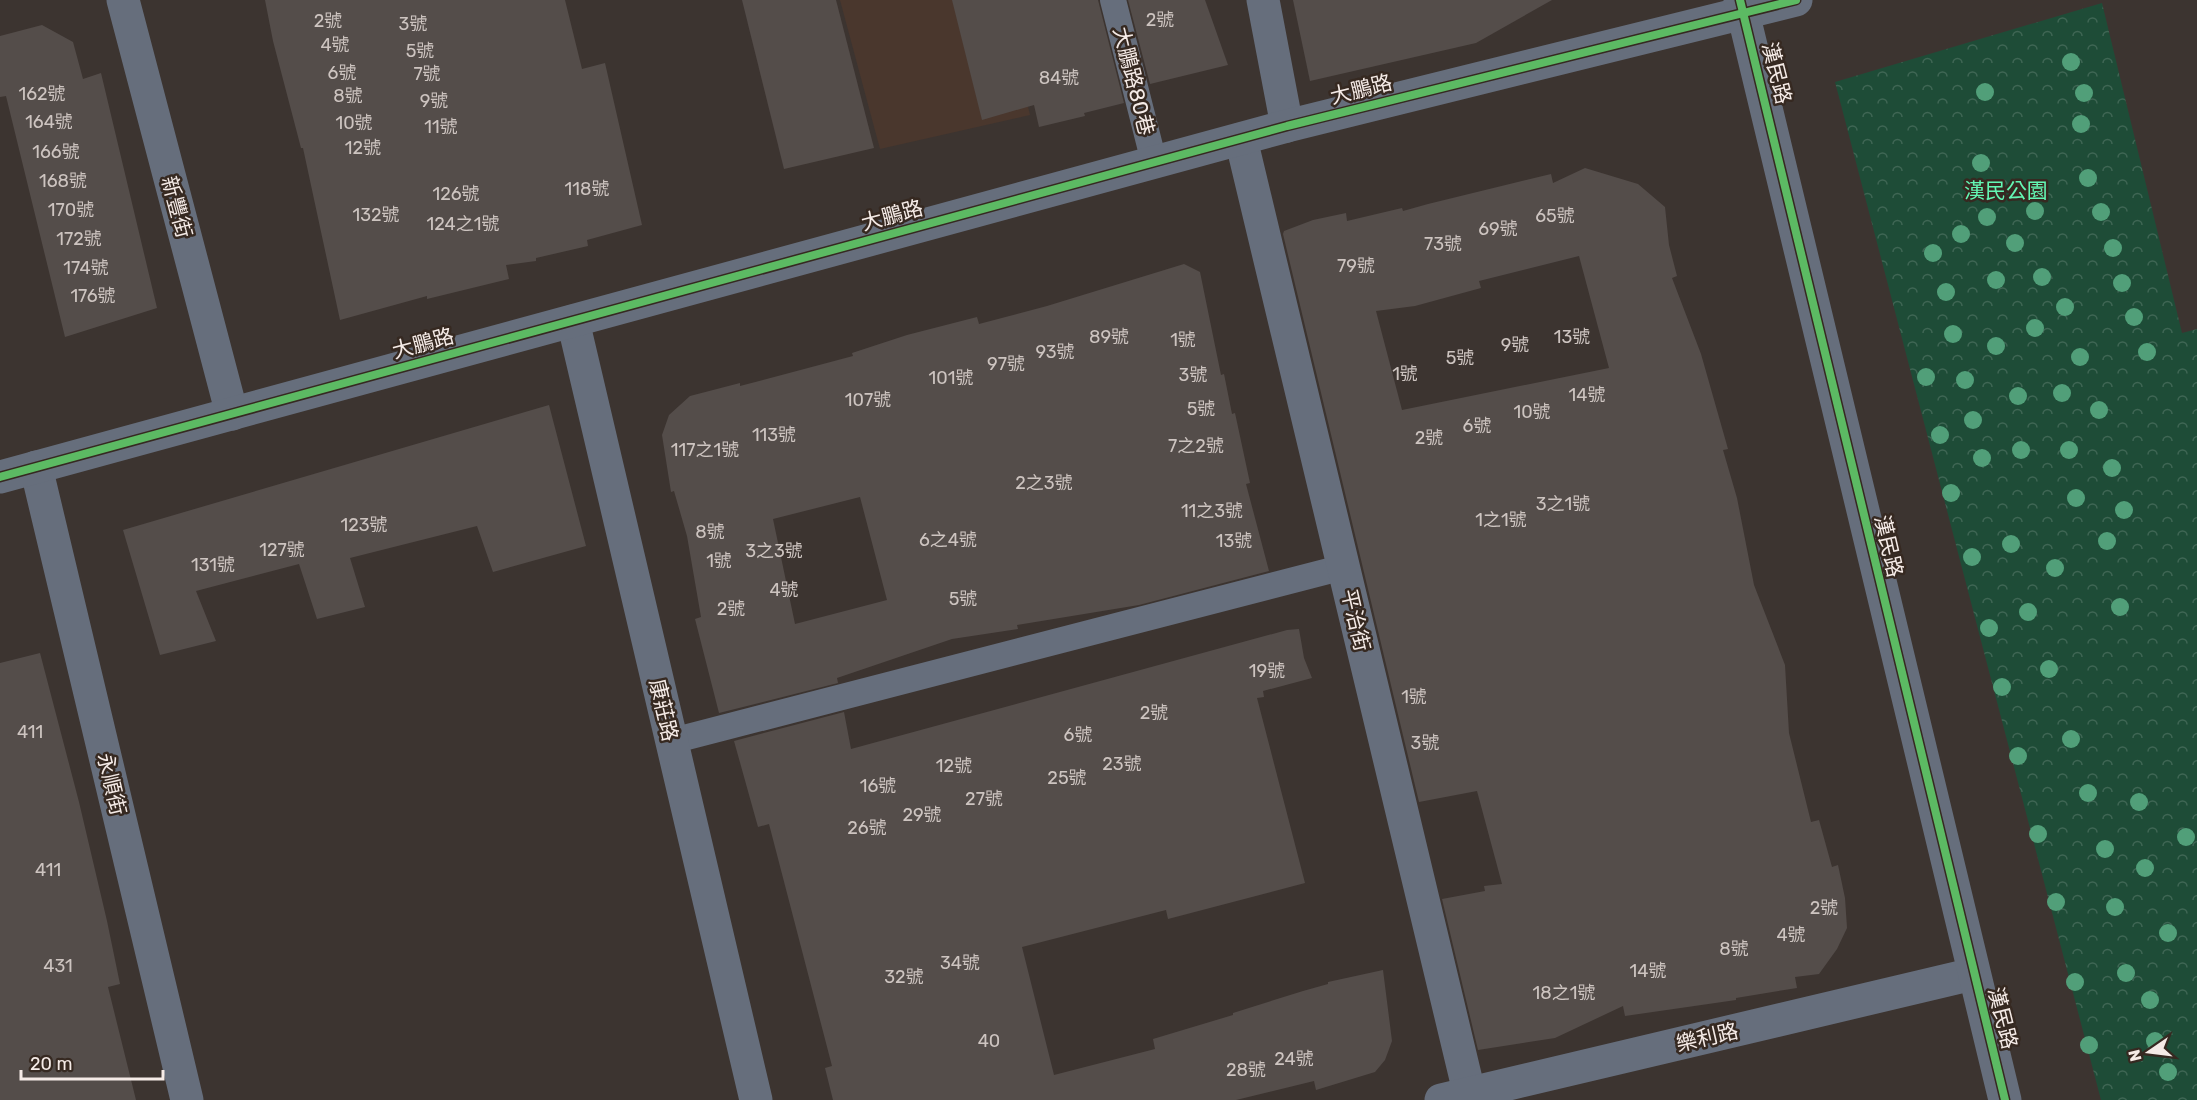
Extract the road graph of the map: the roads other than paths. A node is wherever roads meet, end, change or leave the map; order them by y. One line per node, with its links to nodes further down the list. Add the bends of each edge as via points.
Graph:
1 (123, 0): 10 (street, 新豐街)
2 (1113, 0): 8 (lane, 大鵬路80巷)
3 (1263, 0): 6 (street)
4 (1796, 0): 5 (street, 大鵬路)
5 (1742, 7): 6 (street, 大鵬路); 15 (street, 漢民路)
6 (1287, 126): 7 (street, 大鵬路)
7 (1241, 139): 8 (street, 大鵬路); 13 (street, 平治街)
8 (1154, 162): 9 (street, 大鵬路)
9 (573, 321): 10 (street, 大鵬路); 14 (street, 康莊路)
10 (232, 414): 11 (street, 大鵬路)
11 (36, 468): 12 (street, 大鵬路); 17 (street, 永順街)
12 (0, 477)
13 (1344, 567): 14 (lane); 16 (street, 平治街)
14 (672, 741): 18 (street, 康莊路)
15 (1973, 974): 16 (street, 樂利路); 19 (street, 漢民路)
16 (1460, 1098)
17 (188, 1100)
18 (756, 1100)
19 (2005, 1100)

